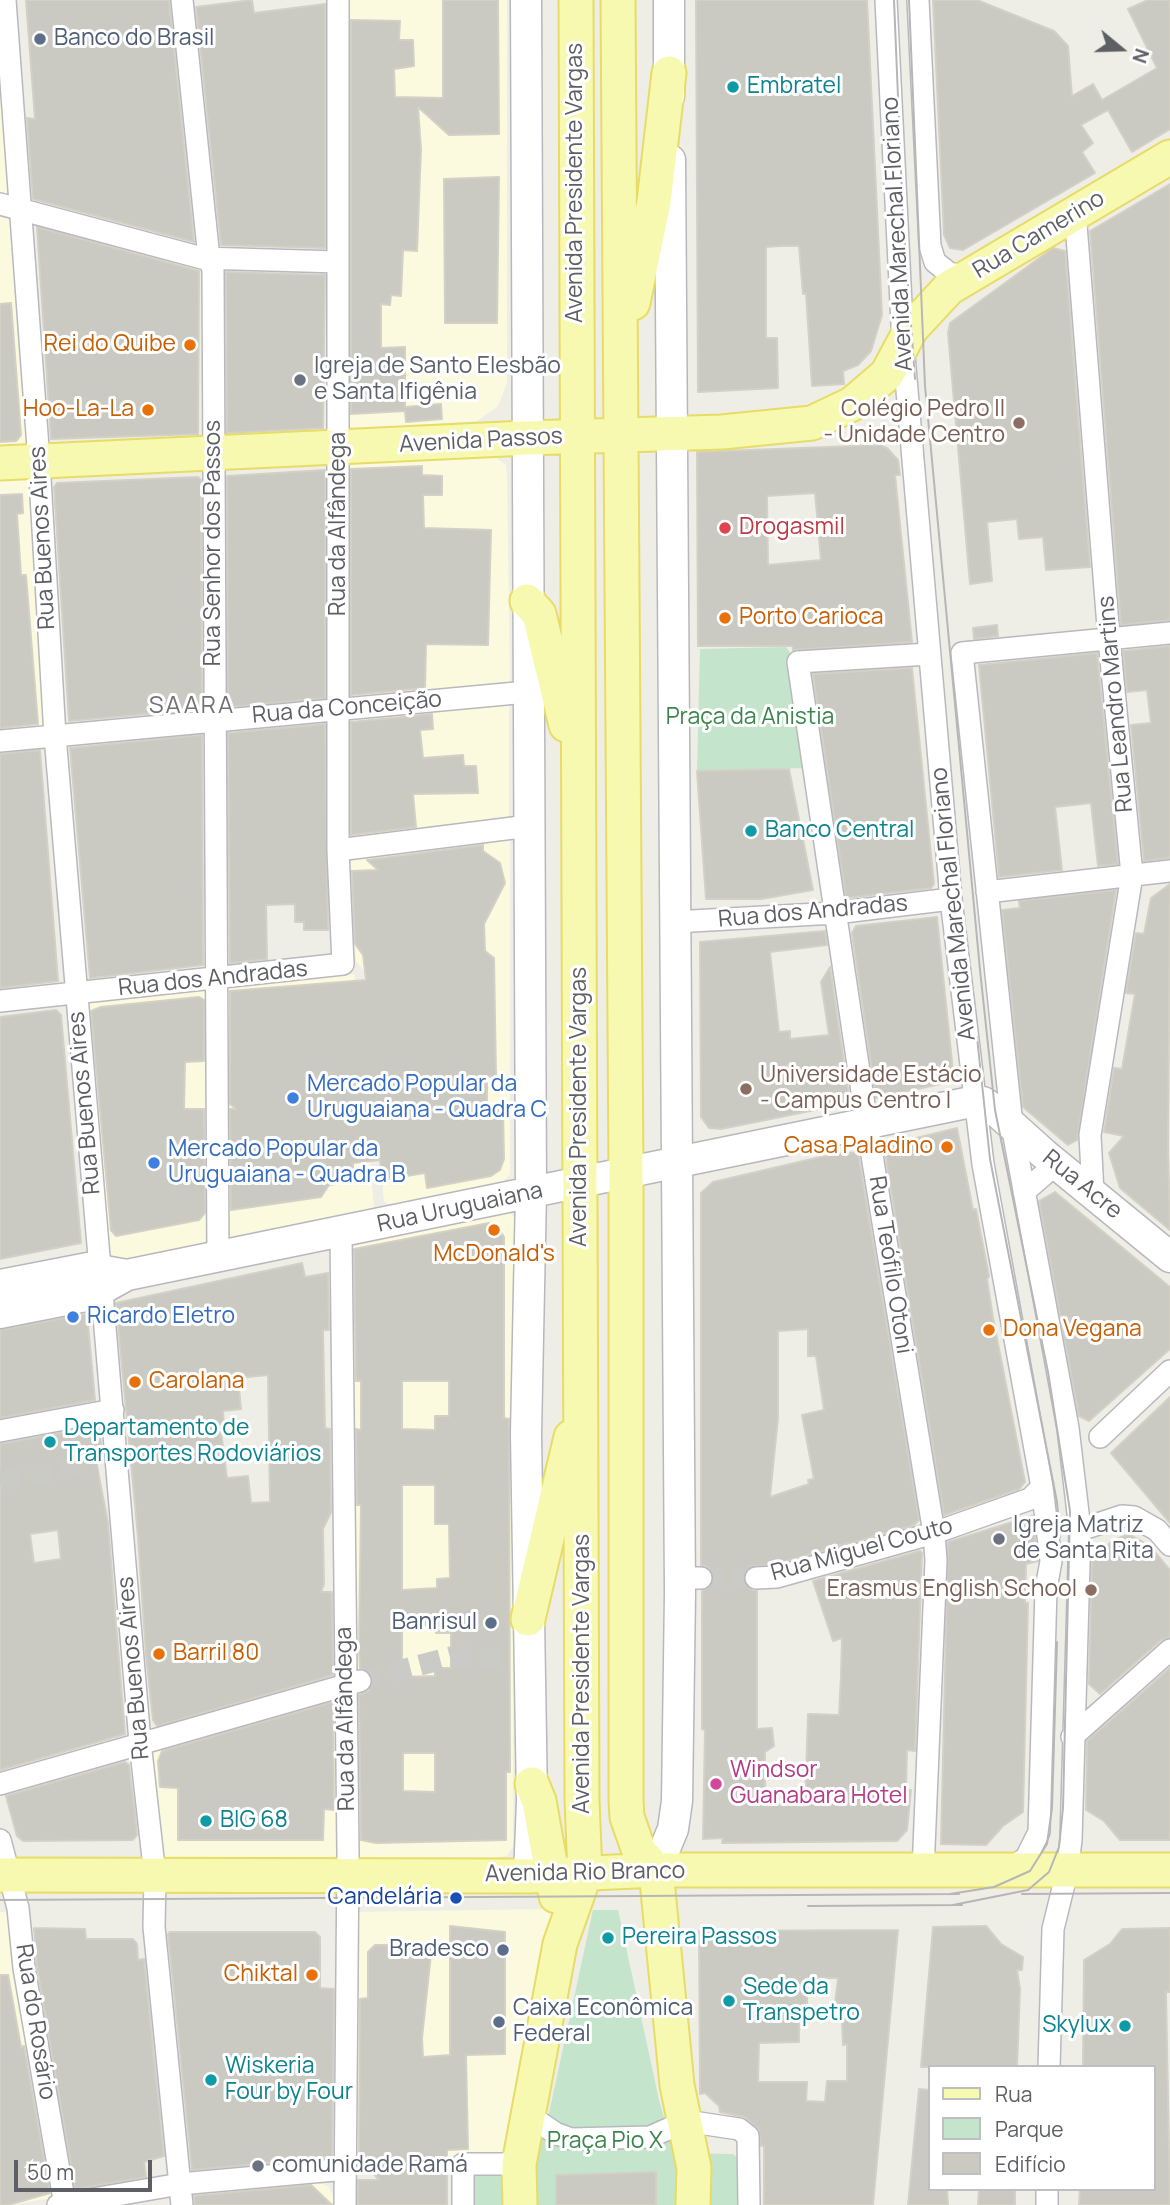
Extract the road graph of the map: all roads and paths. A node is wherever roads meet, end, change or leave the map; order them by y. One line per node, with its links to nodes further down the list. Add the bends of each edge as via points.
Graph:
1 (5, 0): 12 (street, Rua Buenos Aires)
2 (182, 0): 14 (street, Rua Senhor dos Passos)
3 (338, 0): 15 (street, Rua da Alfândega)
4 (526, 0): 22 (main road)
5 (576, 0): 21 (main road, Avenida Presidente Vargas)
6 (618, 0): 18 (main road, Avenida Presidente Vargas)
7 (669, 0): 10 (main road)
8 (886, 0): 17 (street, Avenida Marechal Floriano)
9 (918, 0): 16 (street, Avenida Marechal Floriano, via 930,246 935,262 949,273)
10 (669, 73): 18 (main road, via 654,202); 19 (main road)
11 (1170, 157): 13 (main road, Rua Camerino)
12 (10, 207): 14 (street); 25 (street, Rua Buenos Aires)
13 (1075, 212): 16 (main road, Rua Camerino); 29 (street, Rua Leandro Martins)
14 (209, 258): 15 (street); 24 (street, Rua Senhor dos Passos, via 213,270)
15 (338, 262): 23 (street, Rua da Alfândega)
16 (968, 277): 17 (main road, Rua Camerino, via 949,288)
17 (910, 333): 19 (main road, Avenida Passos, via 887,374 861,397 812,423); 30 (street, Avenida Marechal Floriano)
18 (620, 360): 20 (main road, Avenida Presidente Vargas)
19 (672, 432): 20 (main road, Avenida Passos); 44 (main road)
20 (620, 434): 21 (main road, Avenida Passos); 53 (main road, Avenida Presidente Vargas)
21 (579, 436): 22 (main road, Avenida Passos); 36 (main road, Avenida Presidente Vargas)
22 (526, 438): 23 (main road, Avenida Passos); 27 (main road)
23 (340, 448): 24 (main road, Avenida Passos); 32 (street, Rua da Alfândega)
24 (212, 454): 25 (main road, Avenida Passos); 33 (street, Rua Senhor dos Passos)
25 (39, 461): 26 (main road, Avenida Passos); 34 (street, Rua Buenos Aires)
26 (0, 463)
27 (527, 601): 31 (main road); 36 (main road, via 539,614)
28 (1170, 633): 29 (street)
29 (1109, 639): 40 (street, Rua Leandro Martins); 41 (street, Avenida Marechal Floriano, via 962,653)
30 (929, 654): 42 (street, Avenida Marechal Floriano); 43 (street, Rua Teófilo Otoni, via 798,662)
31 (527, 692): 32 (street, Rua da Conceição); 37 (main road)
32 (339, 709): 33 (street, Rua da Conceição); 38 (street, Rua da Alfândega)
33 (214, 720): 34 (street, Rua da Conceição); 46 (street, Rua Senhor dos Passos)
34 (55, 736): 35 (street, Rua da Conceição); 47 (street, Rua Buenos Aires)
35 (0, 741)
36 (580, 781): 54 (main road, Avenida Presidente Vargas)
37 (529, 825): 38 (street); 55 (main road)
38 (338, 850): 45 (street, Rua da Alfândega)
39 (1170, 871): 40 (street)
40 (1132, 876): 41 (street); 57 (street, Rua Leandro Martins, via 1090,1135)
41 (987, 892): 49 (street, Avenida Marechal Floriano)
42 (951, 899): 43 (street, Rua dos Andradas); 49 (street, Avenida Marechal Floriano)
43 (835, 913): 44 (street, Rua dos Andradas); 50 (street, Rua Teófilo Otoni)
44 (674, 922): 51 (main road)
45 (343, 964): 46 (street, Rua dos Andradas)
46 (216, 978): 47 (street, Rua dos Andradas); 59 (street, Rua Senhor dos Passos)
47 (76, 994): 48 (street, Rua dos Andradas); 61 (street, Rua Buenos Aires)
48 (0, 1001)
49 (994, 1112): 50 (main road, Rua Uruguaiana); 52 (main road, Rua Acre); 56 (street, Avenida Marechal Floriano); 69 (street, Avenida Marechal Floriano, via 983,1164)
50 (867, 1125): 51 (main road, Rua Uruguaiana); 71 (street, Rua Teófilo Otoni)
51 (676, 1164): 53 (main road, Rua Uruguaiana); 82 (main road, via 690,1578 677,1801 673,1829)
52 (1056, 1164): 56 (street); 57 (main road, Rua Acre)
53 (626, 1172): 54 (main road, Rua Uruguaiana); 82 (main road, Avenida Presidente Vargas, via 626,1800 639,1851)
54 (580, 1181): 55 (main road, Rua Uruguaiana); 65 (main road, Avenida Presidente Vargas)
55 (531, 1192): 58 (main road, Rua Uruguaiana); 74 (main road)
56 (1024, 1192): 70 (street, Avenida Marechal Floriano, via 1068,1427)
57 (1093, 1193): 60 (main road, Rua Acre)
58 (341, 1234): 59 (main road, Rua Uruguaiana); 76 (street, Rua da Alfândega)
59 (218, 1257): 61 (main road, Rua Uruguaiana)
60 (1170, 1257)
61 (109, 1278): 62 (main road, Rua Uruguaiana, via 88,1268); 63 (main road, Rua Uruguaiana, via 91,1295); 66 (street, Rua Buenos Aires)
62 (0, 1285)
63 (0, 1313)
64 (1170, 1371): 68 (street)
65 (581, 1404): 74 (main road, via 562,1464); 89 (main road, Avenida Presidente Vargas)
66 (113, 1410): 67 (street); 78 (street, Rua Buenos Aires, via 107,1462)
67 (0, 1431)
68 (1100, 1437)
69 (1042, 1487): 71 (street, Rua Miguel Couto, via 1030,1499); 85 (street, Avenida Marechal Floriano, via 1051,1561 1046,1590 1039,1832 1026,1858)
70 (1080, 1530): 72 (street, via 1122,1516 1135,1517); 77 (street, Avenida Marechal Floriano)
71 (934, 1533): 73 (street, Rua Miguel Couto, via 777,1577); 84 (street, Rua Teófilo Otoni)
72 (1164, 1537)
73 (756, 1578)
74 (528, 1619): 80 (main road, via 520,1658)
75 (1170, 1650): 77 (street)
76 (353, 1683): 78 (street); 87 (street, Rua da Alfândega)
77 (1072, 1737): 86 (street, Avenida Marechal Floriano)
78 (140, 1742): 79 (street); 90 (street, Rua Buenos Aires)
79 (0, 1784)
80 (532, 1784): 89 (main road)
81 (0, 1840): 88 (street, Rua do Rosário)
82 (656, 1870): 84 (main road, Avenida Rio Branco); 89 (main road, Avenida Rio Branco); 93 (main road, via 673,2047)
83 (1170, 1870): 86 (main road, Avenida Rio Branco)
84 (923, 1871): 85 (main road, Avenida Rio Branco)
85 (1006, 1871): 86 (main road, Avenida Rio Branco)
86 (1067, 1872): 91 (street, Avenida Marechal Floriano, via 1053,1929)
87 (346, 1874): 89 (main road, Avenida Rio Branco); 90 (main road, Avenida Rio Branco); 95 (street, Rua da Alfândega)
88 (3, 1875): 90 (main road, Avenida Rio Branco); 97 (street, Rua do Rosário, via 18,1908)
89 (556, 1875): 92 (main road, via 560,1944)
90 (155, 1876): 96 (street, Rua Buenos Aires, via 154,1927)
91 (1049, 2065)
92 (528, 2115): 93 (street, via 571,2139 650,2137); 94 (main road)
93 (686, 2121): 101 (main road, via 694,2168); 102 (street, via 726,2125 748,2136)
94 (519, 2164): 99 (street, via 463,2164); 100 (main road)
95 (346, 2169): 96 (street); 98 (street, Rua da Alfândega)
96 (181, 2195): 97 (street)
97 (63, 2205)
98 (345, 2205)
99 (463, 2205)
100 (520, 2205)
101 (694, 2205)
102 (749, 2205)

